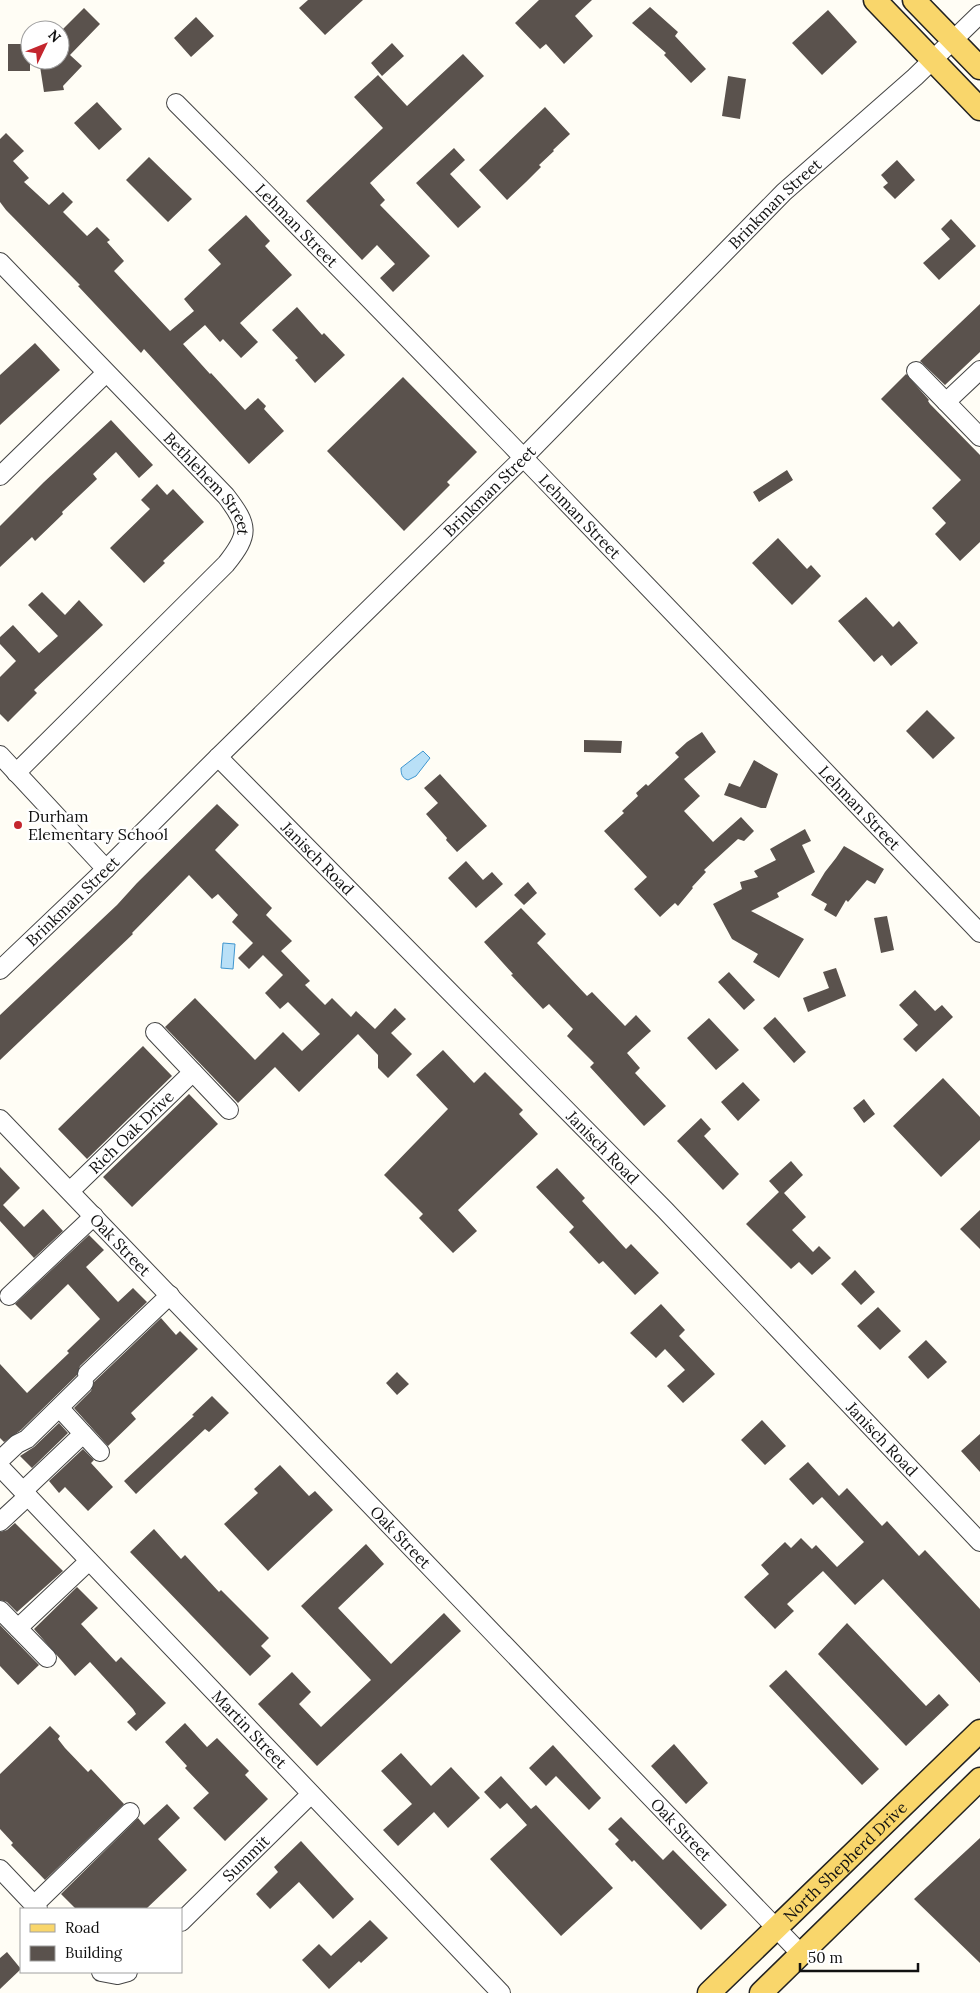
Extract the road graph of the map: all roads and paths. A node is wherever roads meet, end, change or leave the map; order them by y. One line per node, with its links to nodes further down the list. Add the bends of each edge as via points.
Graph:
1 (875, 0): 5 (main road)
2 (914, 0): 4 (main road)
3 (980, 14): 4 (street, Brinkman Street)
4 (953, 40): 5 (street, Brinkman Street); 6 (main road)
5 (933, 60): 8 (main road); 15 (street, Brinkman Street, via 784,192)
6 (980, 68)
7 (176, 103): 15 (street, Lehman Street)
8 (980, 109)
9 (0, 262): 12 (street, Bethlehem Street)
10 (980, 370): 13 (street)
11 (916, 371): 13 (street)
12 (106, 373): 16 (street); 19 (street, Bethlehem Street, via 226,496 240,515 244,533 239,548 226,564)
13 (946, 402): 14 (street)
14 (980, 437)
15 (524, 458): 18 (street, Brinkman Street); 21 (street, Lehman Street)
16 (0, 476)
17 (0, 755): 19 (street)
18 (218, 757): 20 (street, Brinkman Street); 38 (street, Janisch Road, via 665,1210)
19 (16, 772): 20 (street)
20 (106, 869): 22 (street, Brinkman Street)
21 (980, 933)
22 (0, 970)
23 (155, 1032): 24 (street)
24 (193, 1072): 25 (street); 27 (street, Rich Oak Drive)
25 (229, 1110)
26 (0, 1119): 27 (street, Oak Street)
27 (70, 1191): 28 (street, Oak Street)
28 (94, 1216): 29 (street, Oak Street); 30 (street)
29 (170, 1295): 34 (street, via 26,1439); 50 (street, Oak Street)
30 (9, 1296)
31 (64, 1414): 32 (street)
32 (83, 1434): 33 (street); 36 (street)
33 (100, 1452)
34 (0, 1460)
35 (0, 1467): 36 (street, Martin Street)
36 (25, 1494): 37 (street); 39 (street, Martin Street)
37 (0, 1522)
38 (980, 1542)
39 (89, 1560): 41 (street); 45 (street, Martin Street)
40 (0, 1610): 41 (street)
41 (18, 1628): 42 (street)
42 (47, 1658)
43 (980, 1731): 50 (main road, North Shepherd Drive)
44 (980, 1779): 51 (main road, North Shepherd Drive)
45 (311, 1794): 49 (street, Summit); 52 (street, Martin Street)
46 (130, 1812): 48 (street)
47 (0, 1869): 48 (street)
48 (36, 1907)
49 (182, 1921)
50 (777, 1929): 51 (street, Oak Street); 53 (main road, North Shepherd Drive)
51 (801, 1954): 54 (main road, North Shepherd Drive)
52 (500, 1993)
53 (709, 1993)
54 (761, 1993)

